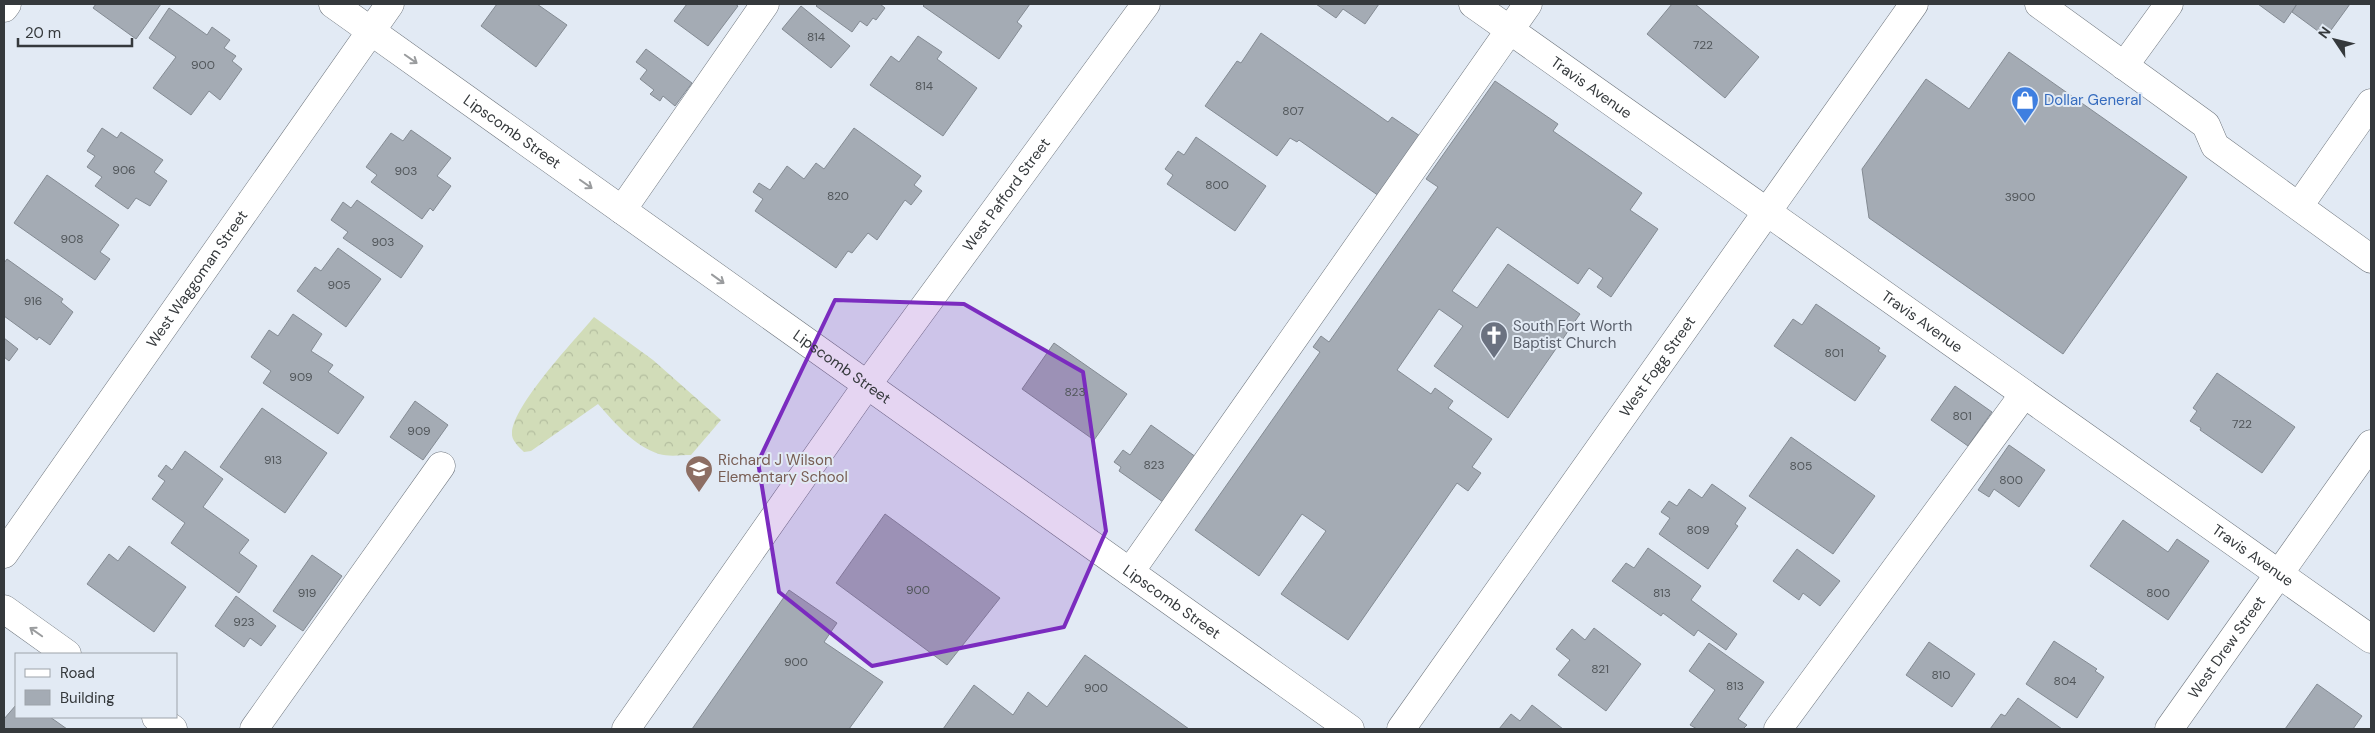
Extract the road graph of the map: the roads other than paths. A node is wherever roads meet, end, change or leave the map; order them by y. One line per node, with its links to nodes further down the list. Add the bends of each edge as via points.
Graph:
1 (7, 4): 11 (street)
2 (333, 4): 13 (street, Lipscomb Street)
3 (390, 4): 13 (street, West Waggoman Street)
4 (765, 4): 17 (street)
5 (1146, 4): 20 (street, West Pafford Street)
6 (1473, 4): 12 (street, Travis Avenue)
7 (1528, 4): 12 (street)
8 (1914, 4): 18 (street, West Fogg Street)
9 (2169, 4): 14 (street)
10 (2048, 6): 14 (street)
11 (4, 8)
12 (1510, 30): 18 (street, Travis Avenue); 25 (street)
13 (371, 31): 17 (street, Lipscomb Street, one-way to 17); 24 (street, West Waggoman Street)
14 (2124, 66): 16 (street, via 2206,124 2215,146)
15 (2371, 104): 16 (street)
16 (2299, 206): 19 (street)
17 (622, 210): 20 (street, Lipscomb Street, one-way to 20)
18 (1767, 212): 21 (street, Travis Avenue); 35 (street, West Fogg Street)
19 (2371, 259)
20 (867, 385): 25 (street, Lipscomb Street); 33 (street, West Pafford Street)
21 (2024, 394): 26 (street, Travis Avenue); 36 (street)
22 (2371, 444): 26 (street, West Drew Street)
23 (441, 466): 32 (street)
24 (4, 554)
25 (1130, 572): 34 (street, Lipscomb Street)
26 (2279, 574): 28 (street, Travis Avenue); 37 (street, West Drew Street)
27 (4, 609): 29 (street, one-way to 27)
28 (2371, 639)
29 (67, 653)
30 (157, 718): 31 (street)
31 (173, 729)
32 (254, 729)
33 (626, 729)
34 (1350, 729)
35 (1401, 729)
36 (1778, 729)
37 (2169, 729)

